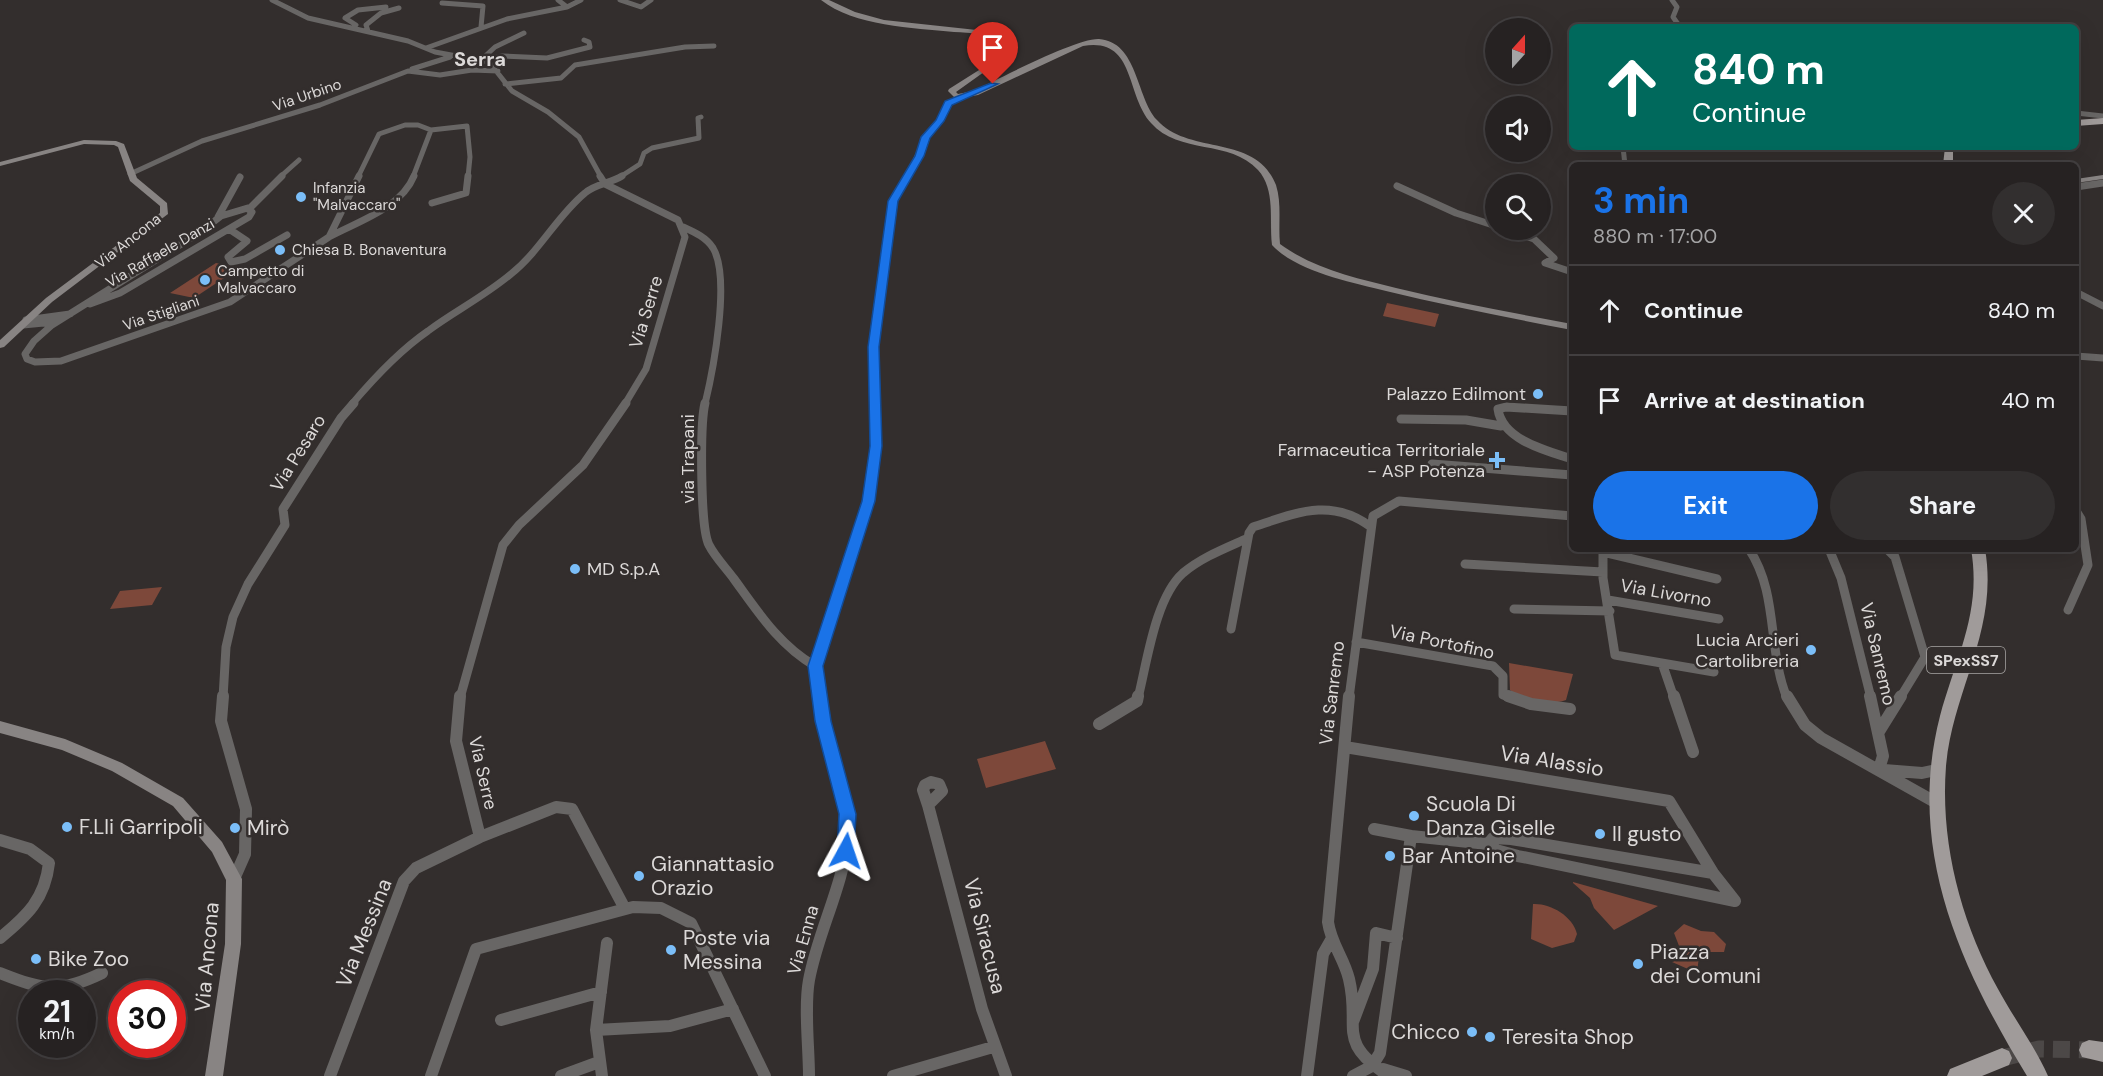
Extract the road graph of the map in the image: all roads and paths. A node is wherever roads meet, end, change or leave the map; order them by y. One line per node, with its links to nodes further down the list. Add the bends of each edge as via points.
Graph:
1 (272, 0): 15 (street, via 308,18)
2 (558, 0): 11 (street)
3 (581, 0): 8 (street)
4 (620, 0): 5 (street, via 641,7)
5 (651, 0)
6 (824, 0): 26 (main road, via 869,18 980,32 1007,40 989,66 951,93)
7 (1672, 0): 13 (street, via 1677,7 1673,17)
8 (572, 2): 11 (street)
9 (442, 3): 14 (street, via 483,6)
10 (386, 7): 15 (street, via 358,10 345,18 357,25)
11 (567, 7): 14 (street)
12 (399, 8): 16 (street, via 370,20 366,25)
13 (1678, 24)
14 (481, 27): 20 (street)
15 (354, 28): 16 (street)
16 (368, 31): 20 (street)
17 (524, 33): 22 (street, via 495,47)
18 (584, 40): 22 (street, via 590,46 554,57 502,56)
19 (714, 46): 25 (street, via 575,65 561,78)
20 (426, 48): 21 (street)
21 (453, 56): 22 (street); 23 (street, Via Urbino)
22 (482, 60): 24 (street)
23 (408, 70): 24 (street, via 440,75); 35 (street, Via Urbino, via 320,105 202,141)
24 (498, 71): 25 (street)
25 (505, 84): 40 (street, via 579,137)
26 (961, 97): 62 (main road, via 1081,44 1110,44 1123,56 1144,105 1162,129 1179,141 1234,153 1260,166 1275,196 1276,245 1289,257 1368,284); 94 (street, Via Enna, via 948,103 893,201 873,347 876,446 868,501)
27 (2079, 111): 28 (street)
28 (2103, 116)
29 (701, 117): 40 (street, Via Pesaro, via 699,138 647,150 639,164)
30 (2103, 121): 31 (main road)
31 (2079, 123)
32 (431, 130): 43 (street, via 457,125 470,130 466,193); 50 (street, Via Stigliani, via 409,188 400,199); 50 (street, via 400,126 379,134)
33 (299, 160): 44 (street, Via Raffaele Danzi, via 290,165 268,195)
34 (0, 164): 35 (main road, Via Ancona, via 103,140 121,146)
35 (130, 174): 57 (main road, Via Ancona, via 164,205 164,214)
36 (240, 177): 45 (street, Via Raffaele Danzi)
37 (2103, 177): 38 (main road)
38 (2079, 181)
39 (2103, 183): 42 (street)
40 (605, 184): 47 (street, via 678,220); 112 (street, Via Pesaro, via 588,190 566,210 513,273 427,331 376,376 340,418 284,509 285,525 248,584 225,647 221,721 246,809 245,854)
41 (1397, 186): 46 (street)
42 (2079, 187)
43 (432, 203)
44 (248, 209): 45 (street, Via Raffaele Danzi); 48 (street, Via Raffaele Danzi, via 252,212 249,217)
45 (218, 216): 53 (street, Via Raffaele Danzi, via 200,232)
46 (1485, 222)
47 (683, 227): 94 (street, via Trapani, via 699,234 713,248 719,266 714,366 702,416 702,487 708,544 772,630 793,653); 108 (street, Via Serre, via 685,237 646,369 583,465 503,545 457,707 456,741)
48 (228, 229): 49 (street, via 247,240 228,257 231,262 242,261 272,239); 55 (street, Via Raffaele Danzi)
49 (287, 235)
50 (329, 237): 63 (street, Via Stigliani, via 230,302 86,353 48,363 27,359 27,346)
51 (1532, 240): 52 (street, via 1554,258 1545,263)
52 (1569, 271)
53 (103, 292): 55 (street); 58 (street, Via Raffaele Danzi)
54 (2079, 294): 56 (street)
55 (114, 296): 58 (street, Via Raffaele Danzi)
56 (2103, 306)
57 (39, 309): 59 (street); 61 (main road)
58 (70, 314): 59 (street); 60 (street, Via Stigliani)
59 (52, 315): 61 (street)
60 (60, 321): 61 (street); 63 (street, Via Stigliani)
61 (27, 324): 63 (street); 64 (main road)
62 (1569, 326)
63 (45, 330)
64 (0, 345)
65 (2079, 356): 66 (street)
66 (2103, 358)
67 (1569, 411): 69 (street, via 1506,407 1498,410)
68 (1401, 419): 69 (street, via 1466,420)
69 (1501, 426): 70 (street)
70 (1569, 458)
71 (1432, 464): 72 (street)
72 (1569, 475)
73 (1569, 516): 75 (street, via 1399,501 1373,516)
74 (2079, 516): 88 (street, via 2088,564)
75 (1371, 527): 76 (street, via 1359,515 1318,508 1253,526); 92 (street, Via Sanremo)
76 (1248, 538): 91 (street); 97 (street, via 1205,559 1176,581 1160,618 1137,701)
77 (1603, 552): 84 (street, Via Livorno)
78 (1607, 552): 85 (street, Via Livorno)
79 (1752, 552): 102 (street, via 1768,597 1782,688 1797,715 1834,745)
80 (1830, 552): 99 (street, Via Sanremo, via 1850,608)
81 (1890, 552): 99 (street, via 1925,657)
82 (1978, 552): 103 (main road, SPexSS7, via 1983,582 1980,607)
83 (1465, 564): 84 (street, Via Livorno)
84 (1603, 572): 86 (street, Via Livorno)
85 (1717, 579)
86 (1608, 600): 89 (street, Via Livorno); 90 (street, Via Livorno)
87 (1514, 609): 89 (street, Via Livorno)
88 (2068, 610)
89 (1610, 611): 93 (street, Via Livorno, via 1615,655)
90 (1719, 619)
91 (1231, 629)
92 (1356, 642): 96 (street, Via Portofino, via 1493,666 1503,676 1503,694 1531,704); 100 (street, Via Sanremo)
93 (1662, 663): 95 (street, Via Livorno); 101 (street)
94 (815, 666): 135 (street, Via Enna, via 823,721 848,814 848,834 843,869 809,981)
95 (1714, 672)
96 (1570, 709)
97 (1099, 724)
98 (0, 727): 112 (main road, Via Ancona, via 65,745 117,767 178,802 217,847)
99 (1878, 733): 102 (street, Via Sanremo, via 1883,756)
100 (1345, 747): 111 (street, Via Alassio, via 1669,801); 116 (street, Via Sanremo, via 1328,922)
101 (1693, 752)
102 (1879, 769): 103 (street, via 1922,773); 104 (street)
103 (1936, 770): 104 (main road, SPexSS7)
104 (1935, 802): 126 (main road, SPexSS7, via 1950,900 1961,931)
105 (928, 805): 125 (street, Via Siracusa, via 947,864 971,974)
106 (1374, 829): 107 (street)
107 (1411, 836): 110 (street); 115 (street)
108 (480, 837): 113 (street, Via Messina, via 556,807 572,809); 131 (street, Via Messina, via 416,868 404,882)
109 (0, 840): 114 (street, via 30,849 49,863 48,884 36,908)
110 (1488, 844): 111 (street, via 1493,838 1511,839); 111 (street, Via Alassio, via 1518,856 1735,902)
111 (1713, 873)
112 (234, 879): 130 (main road, Via Ancona, via 233,944)
113 (624, 907): 121 (street, via 653,906 679,913 691,923); 132 (street, via 578,924 476,949)
114 (0, 938)
115 (1397, 938): 123 (street, via 1376,933 1373,969); 128 (street, via 1380,1053)
116 (1331, 940): 123 (street, Via Sanremo, via 1351,983); 138 (street, via 1323,954)
117 (607, 943): 120 (street)
118 (0, 973): 119 (street, via 51,992 78,986)
119 (102, 973)
120 (601, 992): 122 (street); 124 (street)
121 (734, 1009): 124 (street, via 670,1026); 134 (street)
122 (501, 1020)
123 (1351, 1026): 128 (street, Via Sanremo, via 1356,1052)
124 (596, 1030): 129 (street)
125 (993, 1047): 136 (street); 137 (street, Via Siracusa)
126 (2019, 1048): 143 (main road); 144 (main road, SPexSS7)
127 (2002, 1058): 142 (main road)
128 (1372, 1066): 139 (street); 140 (street); 141 (street)
129 (601, 1069): 133 (street)
130 (214, 1076)
131 (330, 1076)
132 (431, 1076)
133 (561, 1076)
134 (765, 1076)
135 (809, 1076)
136 (893, 1076)
137 (1006, 1076)
138 (1307, 1076)
139 (1353, 1076)
140 (1389, 1076)
141 (1406, 1076)
142 (1957, 1076)
143 (2031, 1076)
144 (2038, 1076)

